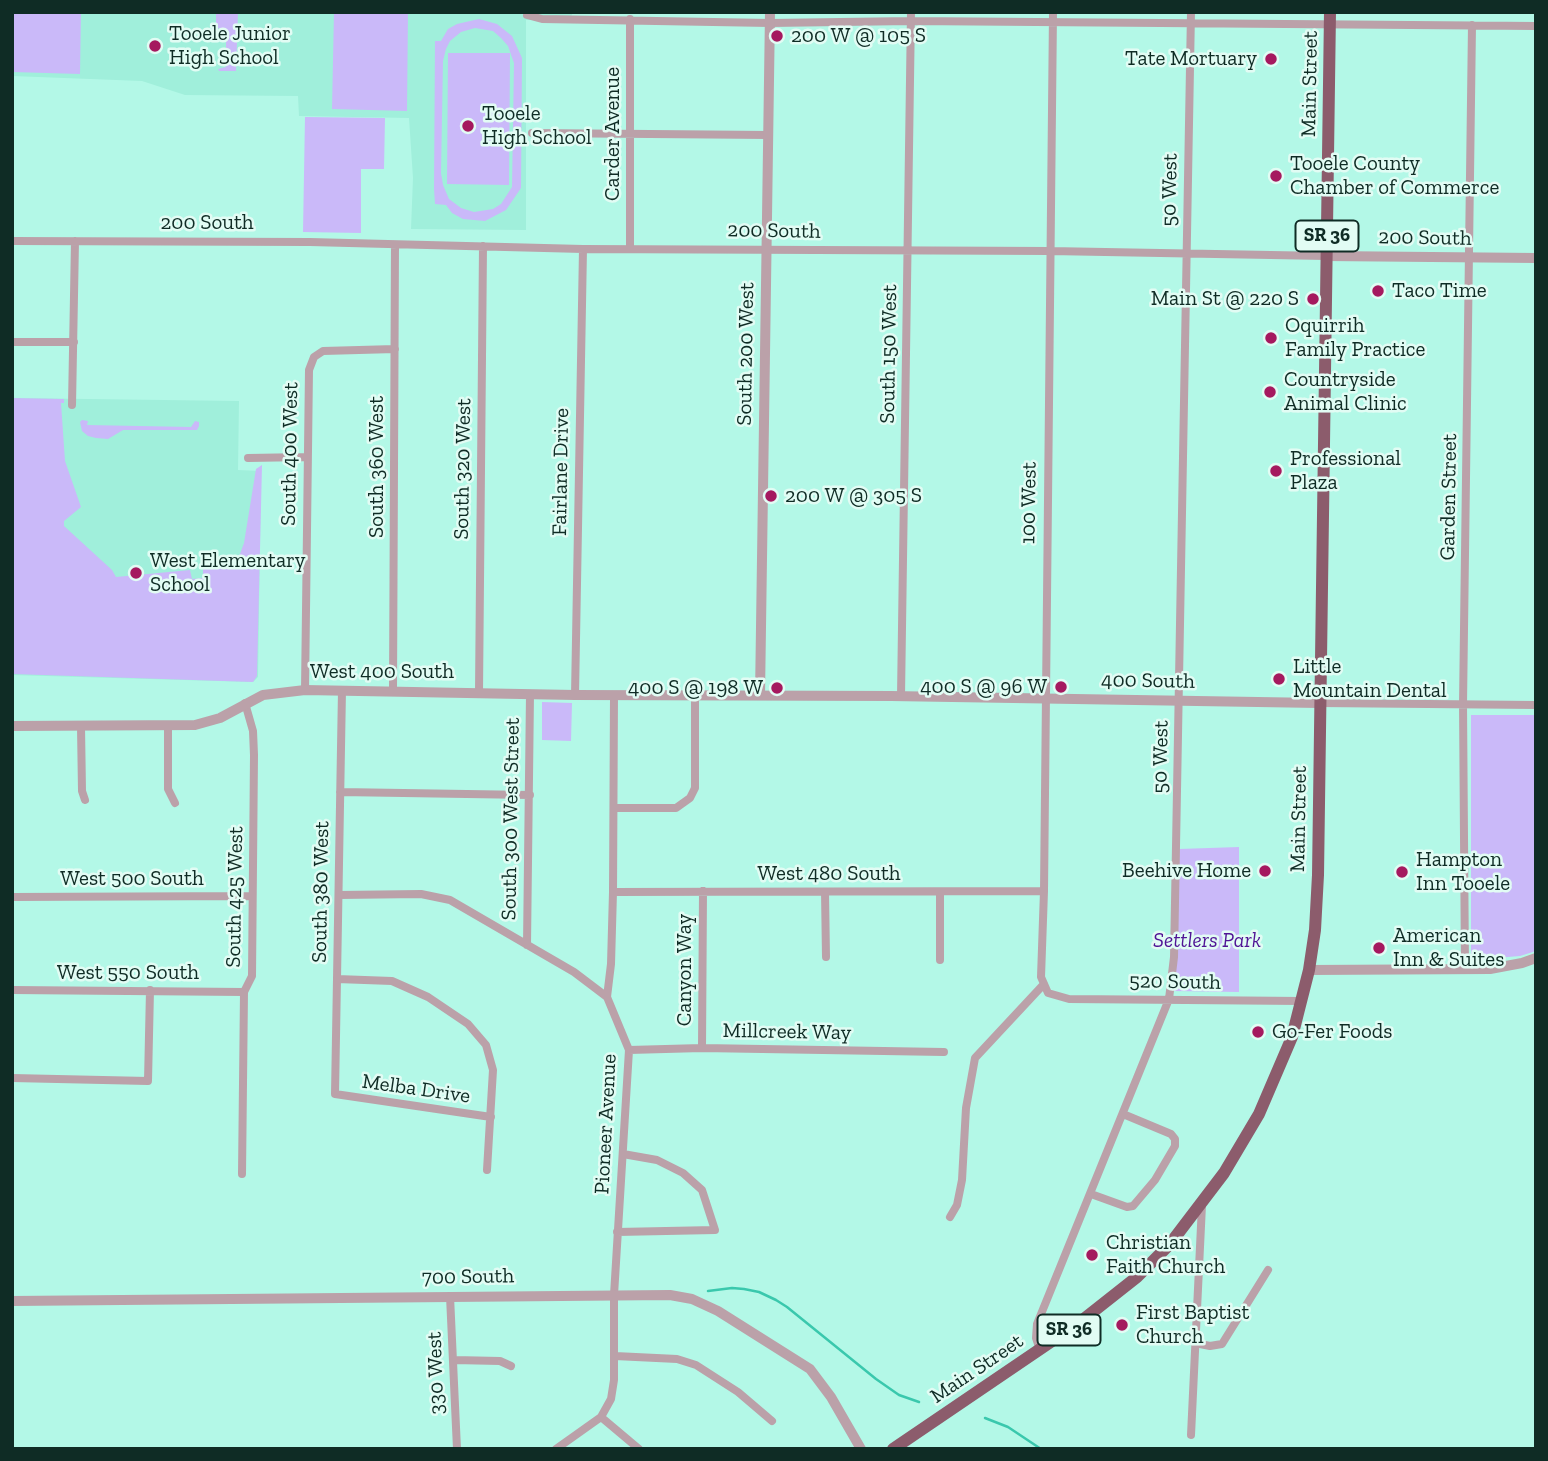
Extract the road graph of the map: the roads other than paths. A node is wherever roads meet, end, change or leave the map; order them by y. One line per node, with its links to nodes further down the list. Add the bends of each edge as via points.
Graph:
1 (1053, 12): 8 (street, 100 West)
2 (1191, 12): 9 (street, 50 West)
3 (527, 15): 6 (street)
4 (911, 16): 5 (street); 8 (street); 23 (street, South 150 West)
5 (770, 18): 6 (street); 14 (street, South 200 West)
6 (631, 19): 13 (street, Carder Avenue)
7 (1330, 19): 9 (street); 10 (street); 25 (highway, Main Street / SR 36)
8 (1053, 23): 9 (street); 22 (street, 100 West)
9 (1191, 24): 24 (street, 50 West)
10 (1472, 25): 11 (street); 26 (street, Garden Street)
11 (1536, 26)
12 (532, 133): 13 (street)
13 (631, 135): 14 (street); 20 (street, Carder Avenue)
14 (768, 135): 21 (street, South 200 West)
15 (12, 241): 16 (street, 200 South)
16 (75, 241): 17 (street, 200 South); 29 (street)
17 (395, 245): 18 (street, 200 South); 30 (street, South 360 West)
18 (483, 246): 19 (street, 200 South); 37 (street, South 320 West)
19 (583, 249): 20 (street, 200 South); 39 (street, Fairlane Drive)
20 (630, 249): 21 (street, 200 South)
21 (766, 250): 23 (street, 200 South); 41 (street, South 200 West)
22 (1049, 251): 23 (street, 200 South); 24 (street, 200 South); 44 (street, 100 West)
23 (908, 252): 43 (street, South 150 West)
24 (1186, 254): 25 (street, 200 South); 45 (street, 50 West)
25 (1326, 256): 26 (street, 200 South); 46 (highway, Main Street / SR 36)
26 (1470, 258): 27 (street, 200 South); 48 (street, Garden Street)
27 (1536, 258)
28 (12, 342): 29 (street)
29 (74, 342): 31 (street)
30 (395, 349): 32 (street, South 400 West, via 323,351 314,357 309,370); 36 (street, South 360 West)
31 (72, 405)
32 (306, 457): 33 (street); 34 (street, South 400 West)
33 (248, 458)
34 (305, 690): 35 (street, West 400 South); 47 (street, West 400 South, via 263,695)
35 (342, 690): 36 (street, West 400 South); 53 (street, South 380 West)
36 (393, 690): 37 (street, West 400 South)
37 (478, 692): 38 (street, West 400 South)
38 (530, 694): 39 (street, West 400 South); 54 (street, South 300 West Street)
39 (575, 695): 40 (street, West 400 South)
40 (614, 695): 42 (street, West 400 South); 57 (street, Pioneer Avenue)
41 (760, 695): 42 (street, West 400 South); 43 (street, 400 South)
42 (695, 696): 57 (street, via 695,788 690,799 676,808)
43 (901, 696): 44 (street, 400 South)
44 (1045, 698): 45 (street, 400 South); 59 (street, 100 West)
45 (1179, 701): 46 (street, 400 South); 78 (street, 50 West, via 1174,957)
46 (1320, 703): 48 (street, 400 South); 70 (highway, Main Street / SR 36, via 1318,875)
47 (244, 704): 52 (street, West 400 South, via 220,718); 64 (street, South 425 West, via 253,731 254,755)
48 (1462, 704): 49 (street, 400 South); 71 (street, Garden Street)
49 (1536, 705)
50 (12, 726): 51 (street, West 400 South)
51 (81, 727): 52 (street, West 400 South); 55 (street)
52 (168, 727): 56 (street, via 168,789)
53 (340, 792): 54 (street); 63 (street, South 380 West)
54 (530, 795): 66 (street, South 300 West Street)
55 (85, 800)
56 (175, 803)
57 (614, 808): 60 (street, Pioneer Avenue)
58 (703, 891): 60 (street, West 480 South); 61 (street, West 480 South); 80 (street, Canyon Way)
59 (1044, 891): 62 (street, West 480 South); 73 (street, 100 West, via 1041,977)
60 (613, 892): 77 (street, Pioneer Avenue)
61 (825, 892): 62 (street, West 480 South); 67 (street)
62 (940, 892): 69 (street)
63 (339, 895): 66 (street, via 421,894 450,900); 72 (street, South 380 West)
64 (252, 896): 65 (street, West 500 South); 76 (street, South 425 West, via 252,976)
65 (12, 897)
66 (527, 945): 77 (street)
67 (826, 957)
68 (1536, 958): 71 (street)
69 (940, 960)
70 (1309, 970): 71 (street); 79 (highway, Main Street / SR 36)
71 (1465, 970)
72 (337, 979): 84 (street, South 380 West); 86 (street, via 392,981 428,997 468,1024 486,1045 494,1070)
73 (1046, 988): 78 (street, 520 South, via 1069,999); 92 (street, via 975,1058 962,1180)
74 (12, 990): 75 (street, West 550 South)
75 (150, 990): 76 (street, West 550 South); 83 (street, via 148,1081)
76 (244, 992): 89 (street, South 425 West)
77 (607, 997): 81 (street, Pioneer Avenue)
78 (1169, 999): 79 (street, 520 South); 85 (street, 50 West)
79 (1302, 1002): 91 (highway, Main Street / SR 36, via 1282,1065 1262,1108)
80 (702, 1048): 81 (street, Millcreek Way); 82 (street, Millcreek Way)
81 (629, 1050): 87 (street, Pioneer Avenue)
82 (944, 1052)
83 (12, 1078)
84 (335, 1094): 86 (street, Melba Drive)
85 (1124, 1114): 90 (street, 50 West); 90 (street, via 1171,1133 1176,1143 1155,1180 1130,1207)
86 (491, 1117): 88 (street)
87 (623, 1154): 93 (street, Pioneer Avenue); 93 (street, via 657,1160 684,1172 702,1190 715,1230)
88 (487, 1170)
89 (242, 1174)
90 (1091, 1194): 99 (street, 50 West, via 1037,1324)
91 (1202, 1205): 98 (street); 99 (highway, Main Street / SR 36, via 1137,1277)
92 (950, 1217)
93 (617, 1232): 95 (street, Pioneer Avenue)
94 (1268, 1270): 98 (street, via 1222,1344)
95 (614, 1295): 96 (street, 700 South); 100 (street, Pioneer Avenue); 109 (street, 700 South, via 670,1295 718,1311 810,1369)
96 (450, 1297): 97 (street, 700 South); 101 (street, 330 West)
97 (12, 1301)
98 (1195, 1343): 105 (street)
99 (1040, 1350): 110 (highway, Main Street / SR 36)
100 (615, 1356): 103 (street, Pioneer Avenue, via 611,1399); 104 (street, via 677,1359 696,1365)
101 (454, 1360): 102 (street, via 500,1361); 106 (street, 330 West)
102 (511, 1366)
103 (601, 1418): 107 (street); 108 (street)
104 (772, 1421)
105 (1191, 1435)
106 (457, 1449)
107 (556, 1449)
108 (639, 1449)
109 (860, 1449)
110 (893, 1449)

